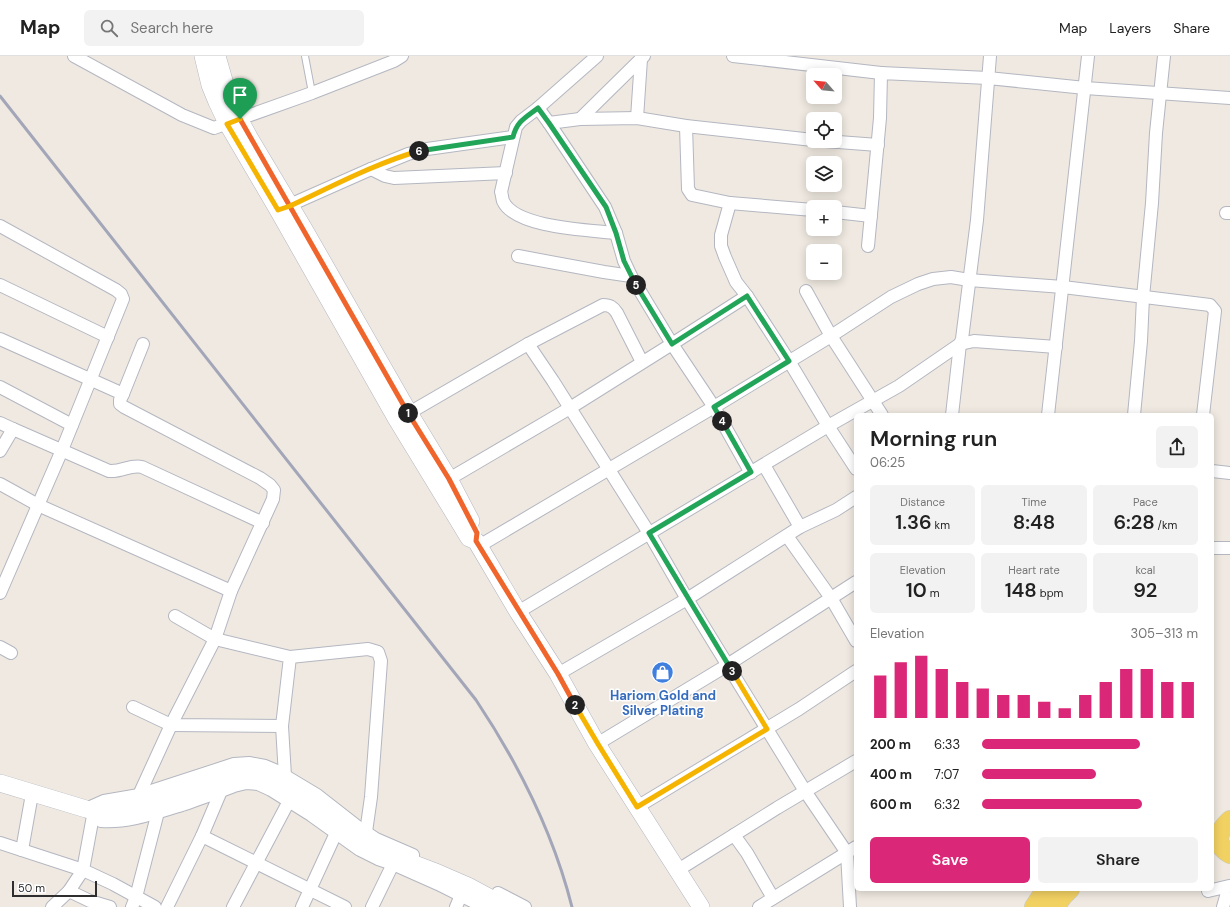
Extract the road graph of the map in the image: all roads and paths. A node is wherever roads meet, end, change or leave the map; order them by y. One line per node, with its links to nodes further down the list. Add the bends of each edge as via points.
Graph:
1 (74, 56): 21 (street, via 201,123 214,128)
2 (203, 56): 21 (street, via 217,102)
3 (217, 56): 21 (street)
4 (305, 56): 15 (lane)
5 (402, 56): 15 (street)
6 (597, 56): 18 (street)
7 (733, 56): 12 (street)
8 (990, 56): 13 (street)
9 (1088, 56): 14 (street)
10 (1164, 56): 16 (street)
11 (643, 58): 19 (street); 20 (street)
12 (881, 73): 13 (street); 27 (street)
13 (988, 78): 14 (street); 40 (street, via 978,213)
14 (1085, 88): 16 (street); 42 (street)
15 (312, 93): 21 (street)
16 (1160, 93): 17 (street); 45 (street)
17 (1230, 98)
18 (538, 108): 22 (street); 24 (street, via 521,121)
19 (637, 118): 20 (street); 23 (street)
20 (580, 119): 22 (street)
21 (233, 121): 31 (street)
22 (549, 123): 36 (street, via 606,207)
23 (686, 126): 25 (street); 30 (street, via 688,189 692,195)
24 (513, 137): 28 (street, via 427,149); 29 (street)
25 (806, 139)
26 (842, 142): 27 (street)
27 (878, 145): 34 (street)
28 (372, 169): 29 (street, via 394,178); 31 (street)
29 (506, 173): 36 (street, via 501,192 502,200 518,215 549,226)
30 (730, 202): 32 (street); 44 (street, via 721,235 721,246 736,282)
31 (284, 208): 62 (street); 88 (street, via 400,424 469,538)
32 (806, 209)
33 (842, 213): 34 (street)
34 (871, 216): 37 (street)
35 (0, 226): 47 (street, via 121,294 123,298)
36 (616, 233): 39 (street)
37 (868, 246)
38 (518, 256): 39 (street)
39 (631, 276): 51 (street)
40 (969, 280): 42 (street); 46 (street, via 933,279 918,284 891,297); 52 (street)
41 (0, 285): 47 (street)
42 (1062, 287): 45 (street); 53 (street)
43 (806, 291): 46 (street)
44 (747, 296): 51 (street); 54 (street)
45 (1143, 296): 66 (street); 67 (street, via 1210,305 1215,311)
46 (831, 336): 54 (street); 59 (street)
47 (108, 337): 56 (street)
48 (0, 338): 56 (street)
49 (143, 344): 58 (street)
50 (528, 344): 55 (street, via 596,308 608,305 616,313); 61 (street); 62 (street)
51 (672, 344): 55 (street); 60 (street)
52 (960, 344): 53 (street, via 974,341); 59 (street); 64 (street)
53 (1056, 347): 65 (street)
54 (789, 361): 60 (street); 70 (street)
55 (642, 362): 61 (street)
56 (90, 380): 58 (street); 69 (street)
57 (0, 387): 69 (street)
58 (123, 394): 84 (street, via 120,404 124,407 270,485 274,490 273,499)
59 (873, 401): 63 (street); 70 (street)
60 (714, 407): 76 (street); 78 (street)
61 (570, 408): 76 (street); 80 (street)
62 (408, 413): 80 (street)
63 (881, 413)
64 (952, 413)
65 (1048, 413)
66 (1134, 413)
67 (1203, 413)
68 (0, 422): 71 (street)
69 (72, 425): 72 (street)
70 (828, 426): 74 (street); 75 (street)
71 (13, 429): 72 (street); 73 (street)
72 (62, 450): 83 (street); 84 (street, via 109,471 142,467)
73 (0, 451)
74 (764, 465): 78 (street); 85 (street)
75 (854, 466)
76 (608, 470): 86 (street); 88 (street)
77 (1214, 471): 79 (street)
78 (751, 472): 86 (street)
79 (1230, 473)
80 (449, 479): 88 (street, via 477,533)
81 (0, 484): 83 (street)
82 (854, 498): 85 (street)
83 (38, 505): 92 (street); 93 (street)
84 (263, 523): 92 (street)
85 (800, 527): 87 (street)
86 (649, 533): 95 (street); 96 (street)
87 (787, 536): 94 (street); 95 (street)
88 (477, 544): 96 (street)
89 (1214, 548): 90 (street)
90 (1230, 548)
91 (854, 583): 94 (street)
92 (231, 591): 99 (street)
93 (0, 592)
94 (830, 598): 98 (street); 103 (street)
95 (687, 599): 103 (street); 105 (street)
96 (518, 612): 105 (street)
97 (175, 616): 99 (street)
98 (854, 638)
99 (215, 639): 102 (street); 107 (street)
100 (0, 647): 101 (street)
101 (11, 653)
102 (290, 657): 108 (street); 122 (street, via 368,649 378,652 380,656 371,797)
103 (728, 664): 109 (street); 110 (street)
104 (854, 672): 109 (street)
105 (558, 674): 110 (street)
106 (133, 707): 107 (street)
107 (171, 725): 108 (street); 117 (street)
108 (282, 726): 112 (street)
109 (767, 729): 115 (street); 119 (street)
110 (598, 744): 119 (street)
111 (854, 762): 115 (street)
112 (285, 776): 117 (street, via 265,766 234,764); 122 (street)
113 (0, 783): 116 (street)
114 (221, 791): 118 (street, via 246,783 258,784); 120 (street); 125 (street)
115 (805, 791): 124 (street); 128 (street)
116 (32, 794): 121 (street); 127 (street)
117 (139, 794): 121 (street, via 104,801)
118 (290, 801): 123 (street); 129 (street)
119 (637, 807): 132 (street)
120 (158, 812): 121 (street, via 114,822 101,821); 140 (street)
121 (90, 813): 131 (street); 151 (street, via 121,812 236,774 252,772 264,775 289,788 370,845 468,886)
122 (366, 832): 152 (street)
123 (336, 833): 130 (street, via 360,850); 133 (street)
124 (734, 835): 132 (street); 139 (street)
125 (202, 836): 129 (street); 144 (street)
126 (0, 843): 127 (street)
127 (22, 850): 131 (street)
128 (852, 850): 139 (street); 155 (street)
129 (257, 862): 133 (street); 145 (street)
130 (393, 864): 138 (street); 148 (street)
131 (83, 870): 135 (street); 140 (street, via 113,884)
132 (678, 870): 153 (street)
133 (310, 890): 146 (street); 147 (street)
134 (1214, 890): 158 (street, via 1229,886)
135 (69, 891): 141 (street); 142 (street)
136 (1045, 891): 156 (main road)
137 (1068, 891): 157 (main road)
138 (461, 895): 149 (street); 150 (street)
139 (773, 898): 154 (street)
140 (134, 902): 143 (street)
141 (52, 907)
142 (110, 907)
143 (155, 907)
144 (167, 907)
145 (233, 907)
146 (302, 907)
147 (345, 907)
148 (372, 907)
149 (456, 907)
150 (484, 907)
151 (507, 907)
152 (525, 907)
153 (701, 907)
154 (759, 907)
155 (850, 907)
156 (1034, 907)
157 (1055, 907)
158 (1224, 907)

